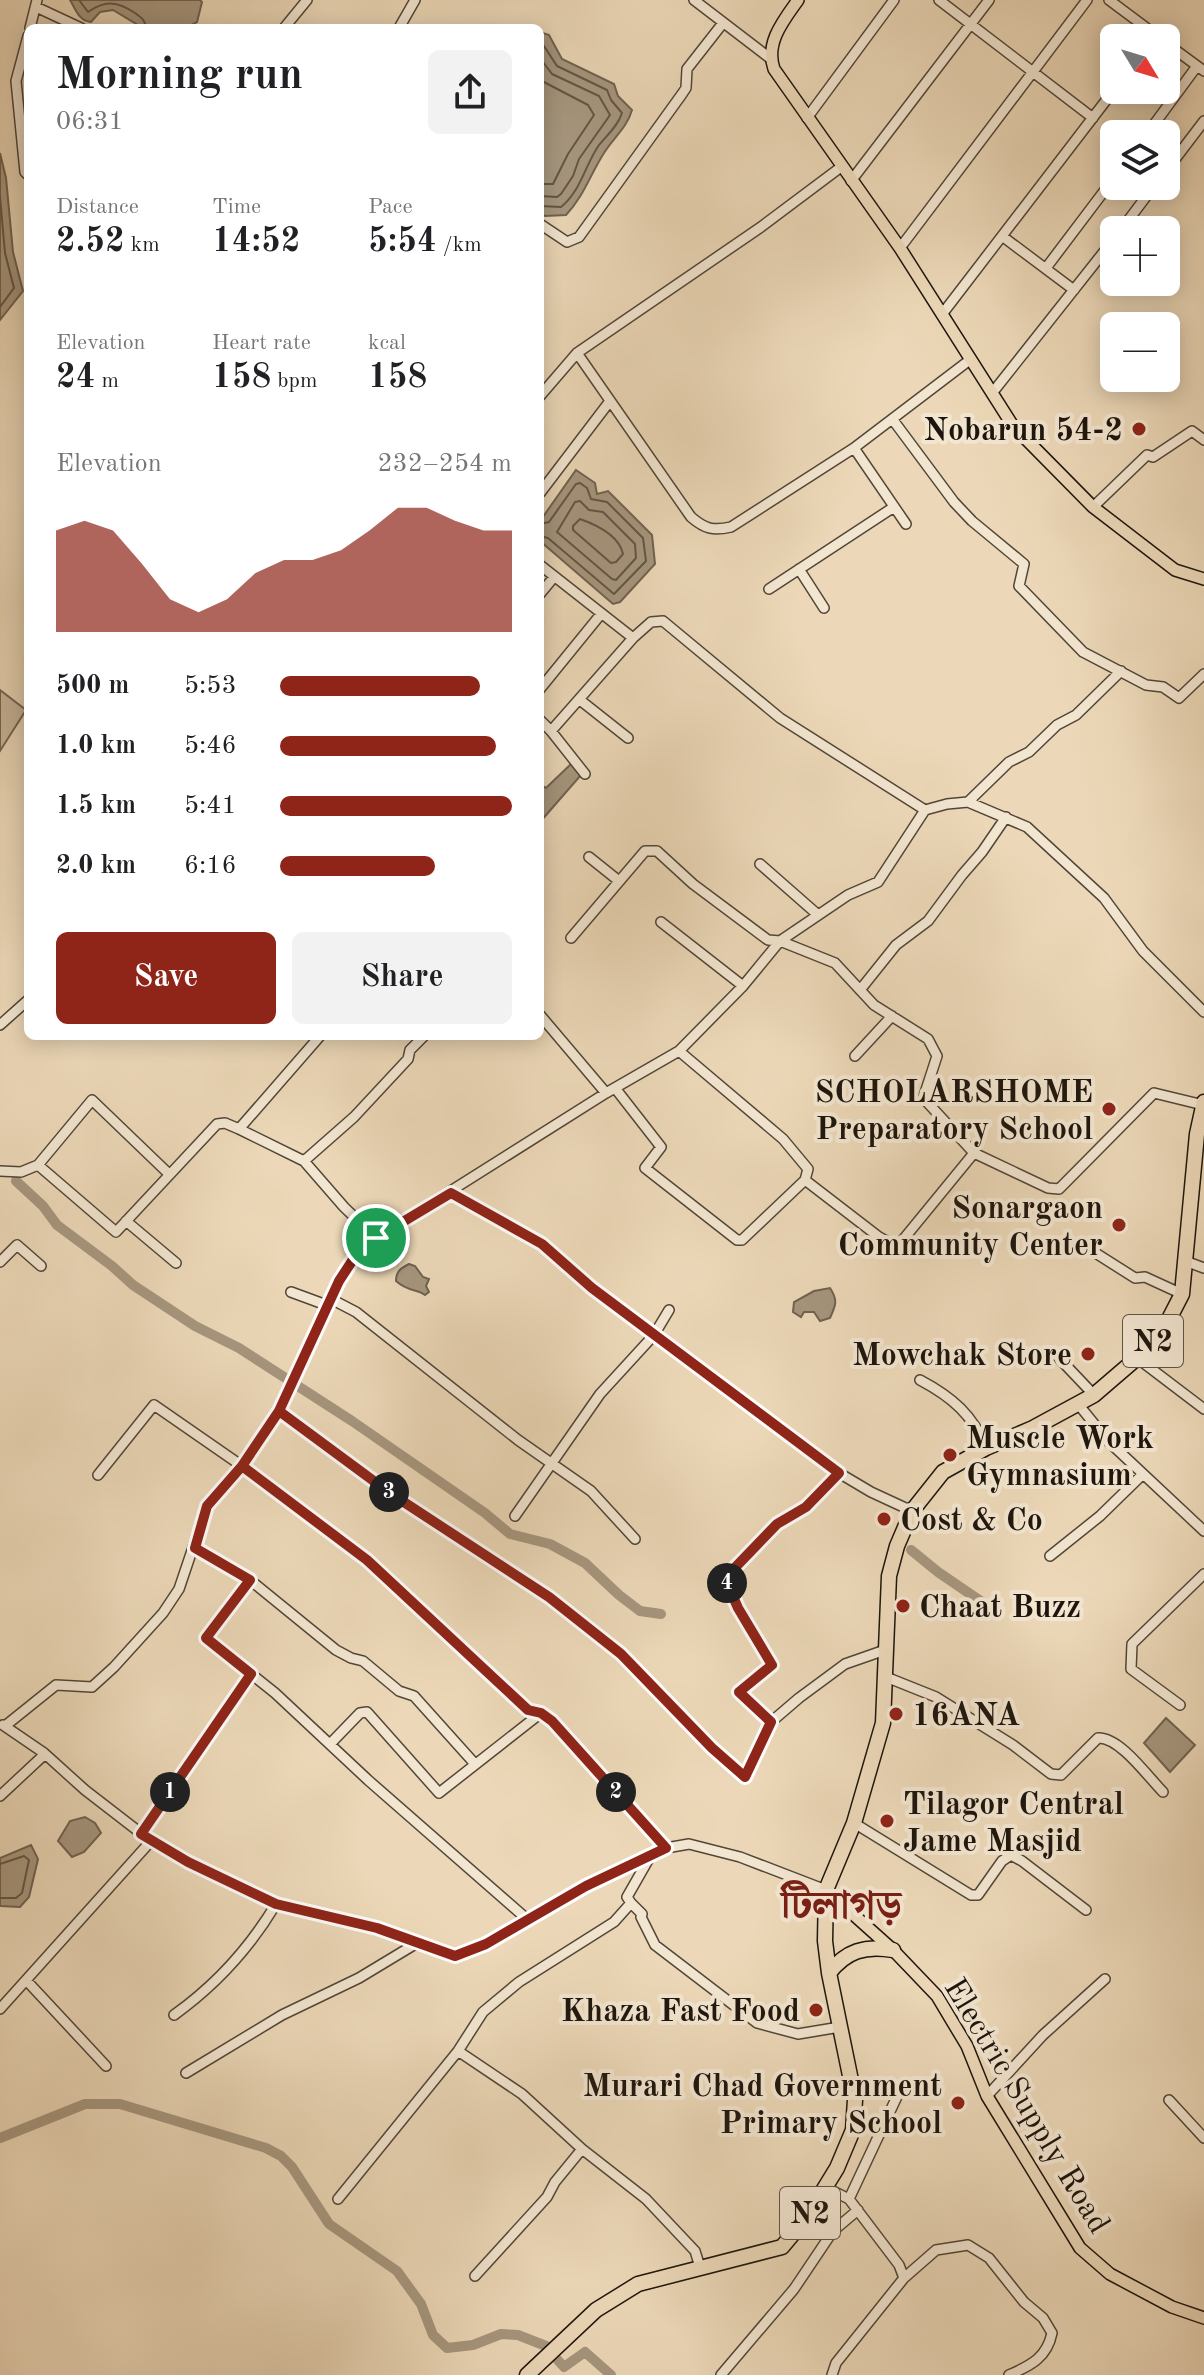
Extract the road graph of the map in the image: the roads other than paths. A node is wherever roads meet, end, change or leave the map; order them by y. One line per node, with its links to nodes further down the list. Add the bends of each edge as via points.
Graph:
1 (307, 0): 15 (street)
2 (415, 0): 16 (street)
3 (694, 0): 11 (street)
4 (798, 0): 20 (main road, via 779,27)
5 (894, 0): 24 (street)
6 (939, 0): 12 (street)
7 (989, 0): 12 (street)
8 (1087, 0): 22 (street)
9 (1109, 0): 17 (street)
10 (36, 3): 13 (street); 14 (street)
11 (723, 23): 20 (street); 33 (street, via 687,69 682,94 579,237 567,242)
12 (971, 23): 22 (street); 31 (street)
13 (31, 24)
14 (74, 24)
15 (288, 24)
16 (401, 24)
17 (1140, 24)
18 (24, 51): 29 (street, via 16,81)
19 (1180, 53): 21 (street)
20 (771, 59): 24 (main road)
21 (1201, 69): 26 (street)
22 (1033, 72): 25 (street); 35 (street)
23 (1104, 104): 25 (street)
24 (807, 118): 30 (main road)
25 (1093, 118): 34 (street)
26 (1159, 120)
27 (1204, 121): 28 (street)
28 (1180, 153)
29 (24, 162)
30 (841, 167): 31 (main road); 40 (street)
31 (851, 181): 35 (main road)
32 (1100, 197): 37 (street)
33 (544, 227)
34 (1002, 236): 37 (street); 39 (street)
35 (900, 248): 39 (main road)
36 (1100, 257): 38 (street)
37 (1046, 268): 38 (street)
38 (1074, 290): 43 (street)
39 (943, 313): 41 (main road)
40 (577, 353): 42 (street); 44 (street)
41 (971, 359): 43 (main road); 45 (street)
42 (544, 391)
43 (993, 392): 50 (main road, via 1013,426)
44 (610, 401): 47 (street, via 691,517 705,529 731,527); 48 (street)
45 (893, 420): 47 (street); 61 (street, via 954,502 1024,564 1019,586 1083,652)
46 (1204, 440): 50 (street, via 1192,431 1153,457 1147,455)
47 (854, 448): 49 (street)
48 (544, 488)
49 (894, 507): 51 (street); 53 (street)
50 (1093, 507): 55 (main road, via 1175,570)
51 (906, 524)
52 (544, 568): 54 (street)
53 (799, 569): 57 (street); 58 (street)
54 (554, 577): 56 (street); 59 (street)
55 (1204, 579)
56 (544, 589)
57 (769, 589)
58 (824, 608)
59 (601, 614): 60 (street); 63 (street)
60 (633, 638): 64 (street); 70 (street, via 651,622 663,621 780,718)
61 (1121, 671): 62 (street, via 1179,698); 69 (street, via 1076,715 1009,762)
62 (1204, 674)
63 (544, 684)
64 (580, 700): 66 (street); 67 (street)
65 (544, 724): 66 (street)
66 (551, 731): 68 (street)
67 (628, 738)
68 (585, 774)
69 (968, 802): 70 (street); 71 (street)
70 (925, 810): 75 (street, via 878,882)
71 (1006, 817): 80 (street, via 928,921 896,945); 82 (street, via 1027,827 1104,898 1143,951)
72 (589, 857): 74 (street)
73 (760, 864): 75 (street)
74 (619, 881): 77 (street); 78 (street, via 645,851 657,851 768,940)
75 (817, 914): 78 (street)
76 (661, 922): 79 (street)
77 (571, 938)
78 (780, 941): 79 (street); 80 (street, via 835,963)
79 (743, 986): 88 (street)
80 (860, 990): 83 (street)
81 (24, 1004): 85 (street)
82 (1204, 1012)
83 (892, 1016): 89 (street); 94 (street, via 934,1047 937,1056 924,1096)
84 (544, 1019): 90 (street)
85 (0, 1025)
86 (317, 1040): 92 (street)
87 (420, 1040): 95 (street, via 354,1117)
88 (679, 1051): 90 (street); 99 (street, via 783,1139 808,1169)
89 (855, 1056)
90 (610, 1090): 99 (street, via 661,1147 645,1168 737,1240); 100 (street)
91 (1204, 1103): 93 (highway, N2); 94 (street, via 1154,1093 1059,1189)
92 (239, 1129): 95 (street); 98 (street, via 217,1124)
93 (1201, 1136): 104 (highway, N2)
94 (974, 1153): 99 (street, via 897,1247)
95 (304, 1161): 102 (street)
96 (38, 1165): 97 (street, via 21,1172); 98 (street, via 92,1100); 101 (street, via 108,1228 116,1232)
97 (0, 1171)
98 (169, 1174): 101 (street)
99 (805, 1180)
100 (451, 1193): 102 (street); 113 (street, via 542,1244)
101 (126, 1221): 106 (street)
102 (376, 1238): 111 (street, via 354,1258)
103 (1094, 1252): 110 (street, via 1135,1278 1145,1277)
104 (1185, 1261): 108 (street); 110 (highway, N2)
105 (0, 1262): 107 (street, via 17,1245)
106 (176, 1263)
107 (41, 1266)
108 (1204, 1268)
109 (291, 1292): 111 (street)
110 (1182, 1294): 115 (highway, N2, via 1165,1327)
111 (330, 1302): 120 (street); 122 (street, via 356,1312)
112 (669, 1310): 113 (street)
113 (654, 1335): 122 (street, via 600,1394); 124 (street)
114 (1058, 1357): 117 (street)
115 (1137, 1358): 117 (highway, N2); 119 (street)
116 (920, 1380): 121 (street, via 958,1404)
117 (1094, 1395): 118 (highway, N2)
118 (1078, 1404): 121 (highway, N2); 125 (street)
119 (1204, 1409)
120 (279, 1411): 123 (street); 140 (street, via 390,1493 549,1597 621,1654 741,1775 748,1775)
121 (986, 1448): 127 (highway, N2, via 943,1472)
122 (551, 1464): 128 (street); 130 (street, via 591,1491)
123 (242, 1466): 126 (street, via 154,1405); 131 (street, via 207,1506); 139 (street, via 367,1560 528,1710)
124 (839, 1473): 127 (street); 140 (street, via 806,1507 777,1524 725,1578 772,1665 739,1692)
125 (1143, 1474): 129 (street); 132 (street)
126 (98, 1475)
127 (912, 1511): 135 (highway, N2, via 889,1576)
128 (515, 1516)
129 (1204, 1531)
130 (635, 1539)
131 (195, 1548): 134 (street); 141 (street, via 171,1601 114,1667 92,1687 56,1685)
132 (1050, 1556)
133 (1204, 1574): 138 (street, via 1132,1644 1131,1669)
134 (250, 1580): 136 (street, via 206,1638); 144 (street, via 336,1650 363,1661 399,1691 414,1696)
135 (885, 1650): 137 (highway, N2); 140 (street, via 845,1664)
136 (251, 1674): 142 (street); 148 (street)
137 (886, 1677): 145 (street, via 936,1697 1051,1774 1061,1775 1105,1737); 147 (highway, N2, via 883,1723)
138 (1180, 1705)
139 (541, 1713): 144 (street); 150 (street)
140 (771, 1722)
141 (2, 1724): 143 (street)
142 (330, 1744): 144 (street, via 364,1711 436,1792); 156 (street)
143 (45, 1754): 146 (street); 148 (street)
144 (475, 1764)
145 (1163, 1792)
146 (0, 1796)
147 (854, 1823): 152 (highway, N2); 155 (street, via 971,1895 978,1895 1011,1855)
148 (141, 1834): 149 (street)
149 (151, 1841): 154 (street); 161 (street)
150 (666, 1848): 151 (street); 152 (street, via 689,1844 740,1857)
151 (651, 1855): 153 (street, via 627,1897); 156 (street)
152 (826, 1890): 158 (main road, Electric Supply Road); 159 (highway, N2)
153 (631, 1903): 164 (street, via 642,1914 655,1945 757,2023 798,2034); 165 (street, via 614,1922 519,1982 483,2012)
154 (276, 1904): 157 (street); 163 (street, via 232,1966)
155 (1086, 1910)
156 (528, 1920): 157 (street, via 455,1956)
157 (417, 1943): 167 (street)
158 (893, 1950): 159 (highway, via 863,1949 840,1958); 169 (main road, Electric Supply Road, via 937,1996 967,2046)
159 (829, 1973): 164 (highway, N2)
160 (1105, 1979): 169 (street)
161 (26, 1980): 162 (street); 166 (street)
162 (0, 2009)
163 (174, 2015)
164 (840, 2027): 173 (highway, N2, via 855,2100 853,2130)
165 (458, 2051): 172 (street, via 522,2094); 174 (street)
166 (106, 2066)
167 (186, 2073)
168 (901, 2088): 175 (street)
169 (987, 2096): 180 (main road, Electric Supply Road, via 1080,2248 1110,2274)
170 (1169, 2100): 171 (street)
171 (1204, 2138)
172 (582, 2149): 177 (street, via 680,2232); 178 (street, via 547,2197)
173 (825, 2187): 175 (street); 177 (highway, N2, via 782,2247)
174 (338, 2199)
175 (849, 2199): 176 (street)
176 (858, 2210): 179 (street); 182 (street, via 833,2231 794,2289)
177 (700, 2267): 181 (highway, N2, via 638,2284 596,2310)
178 (475, 2276)
179 (904, 2278): 183 (street); 184 (street, via 936,2250 968,2245 989,2258 1052,2333 1049,2350)
180 (1204, 2318)
181 (527, 2375)
182 (721, 2375)
183 (832, 2375)
184 (1009, 2375)

